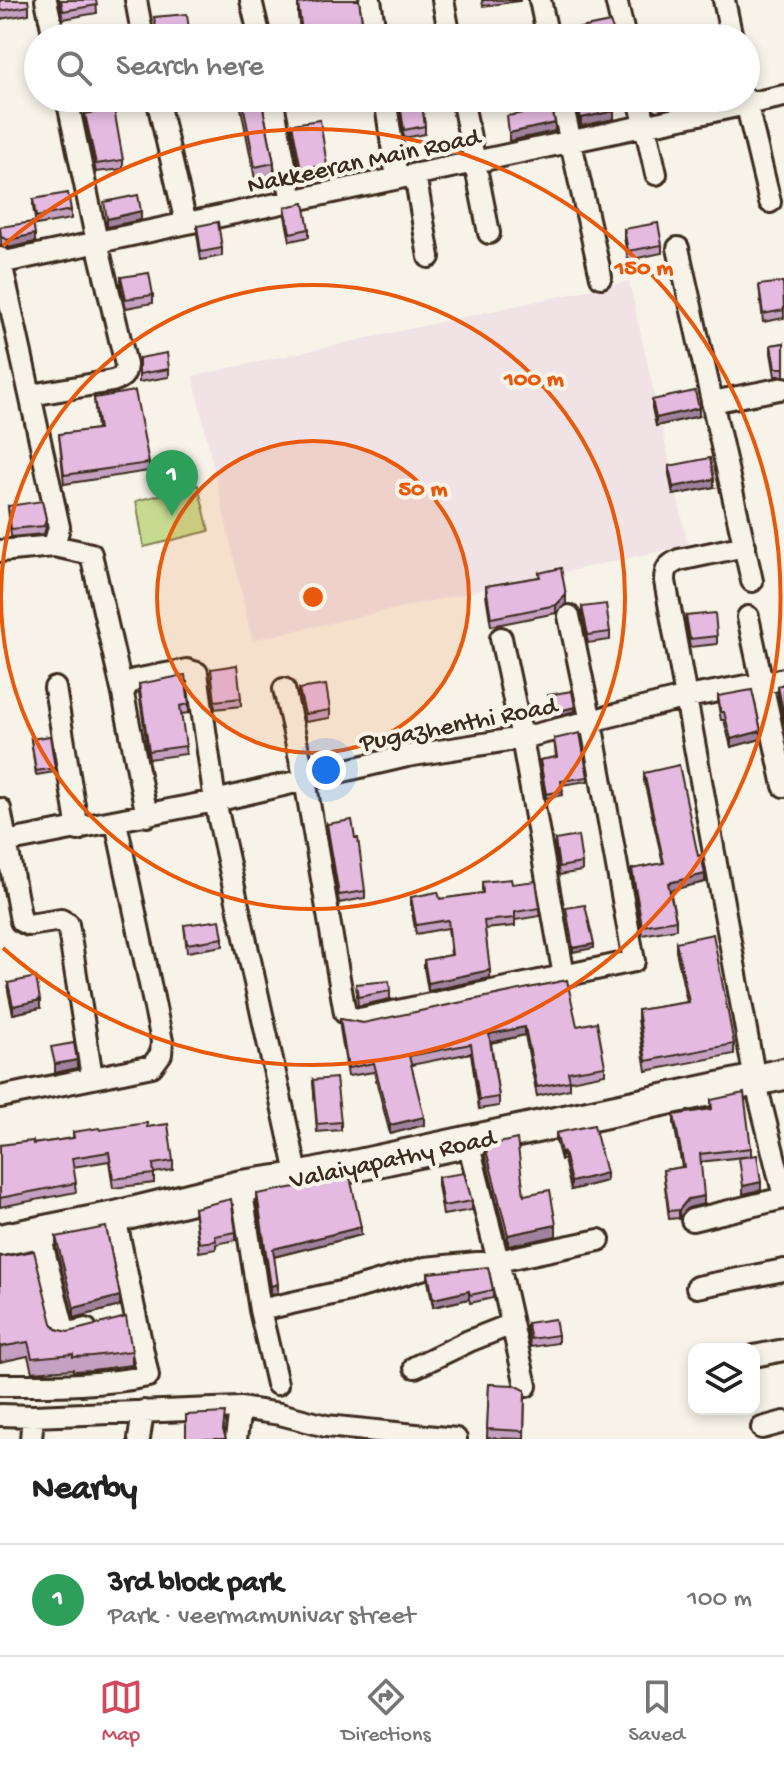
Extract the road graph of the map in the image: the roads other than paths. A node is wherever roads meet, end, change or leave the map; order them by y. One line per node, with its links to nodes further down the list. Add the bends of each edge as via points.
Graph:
1 (46, 0): 9 (street)
2 (136, 0): 10 (street)
3 (251, 0): 11 (street)
4 (370, 0): 12 (street)
5 (443, 0): 13 (street)
6 (540, 0): 14 (street)
7 (616, 0): 15 (street)
8 (724, 0): 16 (street)
9 (51, 24)
10 (140, 24)
11 (257, 24)
12 (374, 24)
13 (447, 24)
14 (545, 24)
15 (622, 24)
16 (729, 24)
17 (784, 96): 18 (street, Nakkeeran Main Road)
18 (760, 99)
19 (70, 112): 37 (street)
20 (160, 112): 35 (street)
21 (275, 112): 33 (street)
22 (389, 112): 32 (street)
23 (465, 112): 30 (street)
24 (564, 112): 29 (street)
25 (642, 112): 28 (street)
26 (700, 112): 28 (street, Nakkeeran Main Road)
27 (749, 112): 34 (street)
28 (645, 125): 29 (street, Nakkeeran Main Road); 31 (street)
29 (570, 142): 30 (street, Nakkeeran Main Road); 41 (street)
30 (475, 162): 32 (street, Nakkeeran Main Road); 36 (street)
31 (656, 174)
32 (406, 176): 33 (street, Nakkeeran Main Road); 39 (street)
33 (292, 201): 35 (street, Nakkeeran Main Road)
34 (770, 202)
35 (186, 223): 37 (street, Nakkeeran Main Road)
36 (489, 233)
37 (97, 242): 40 (street, Nakkeeran Main Road); 43 (street, via 126,372 112,381)
38 (678, 248): 44 (street)
39 (429, 257)
40 (0, 261): 43 (street)
41 (601, 277)
42 (784, 388): 44 (street)
43 (31, 395): 45 (street, via 59,527)
44 (712, 402): 46 (street)
45 (54, 546): 47 (street); 56 (street, via 91,554)
46 (745, 546): 48 (street); 57 (street, via 679,560 665,571)
47 (0, 551)
48 (752, 581)
49 (569, 616): 58 (street)
50 (748, 617): 53 (street)
51 (501, 638): 59 (street)
52 (784, 679): 53 (street, Pugazhenthi Road)
53 (762, 684): 57 (street, Pugazhenthi Road); 61 (street)
54 (55, 688): 66 (street)
55 (284, 689): 60 (street)
56 (123, 694): 62 (street, via 134,680 192,669 197,673); 64 (street)
57 (687, 697): 58 (street, Pugazhenthi Road); 70 (street)
58 (591, 722): 59 (street, Pugazhenthi Road); 68 (street, via 634,961)
59 (522, 738): 60 (street, Pugazhenthi Road, via 407,756); 68 (street)
60 (305, 780): 62 (street, Pugazhenthi Road); 68 (street, via 345,1013 360,1019)
61 (784, 786)
62 (215, 801): 64 (street, Pugazhenthi Road); 73 (street)
63 (0, 809): 67 (street)
64 (147, 816): 65 (street, Pugazhenthi Road)
65 (116, 822): 66 (street, Pugazhenthi Road); 69 (street, via 161,1054 152,1066)
66 (78, 830): 67 (street, Pugazhenthi Road)
67 (3, 843): 69 (street, via 21,921 68,924)
68 (564, 976)
69 (92, 1077): 71 (street)
70 (770, 1077): 72 (main road, Valaiyapathy Road); 75 (street)
71 (0, 1097)
72 (468, 1142): 73 (main road, Valaiyapathy Road); 81 (street)
73 (298, 1178): 74 (main road, Valaiyapathy Road)
74 (241, 1186): 76 (main road, Valaiyapathy Road); 84 (street)
75 (784, 1197): 77 (street)
76 (115, 1217): 78 (main road, Valaiyapathy Road); 85 (street)
77 (692, 1220)
78 (39, 1231): 79 (main road, Valaiyapathy Road); 85 (street, via 65,1334)
79 (0, 1240)
80 (599, 1240): 81 (street)
81 (498, 1261): 84 (street, via 425,1268); 86 (street)
82 (784, 1270): 83 (street)
83 (697, 1287)
84 (260, 1310): 90 (street)
85 (120, 1320): 91 (street, via 148,1376)
86 (512, 1324): 89 (street); 92 (street)
87 (784, 1350): 88 (street)
88 (760, 1355)
89 (415, 1367)
90 (277, 1384)
91 (0, 1385)
92 (526, 1386)
93 (240, 1408): 94 (street); 99 (street, via 280,1414); 103 (street)
94 (143, 1411): 96 (street); 102 (street)
95 (0, 1415): 96 (street)
96 (33, 1416): 101 (street)
97 (784, 1422): 98 (street)
98 (762, 1428)
99 (325, 1432): 100 (street)
100 (409, 1437): 104 (street)
101 (31, 1439)
102 (139, 1439)
103 (236, 1439)
104 (456, 1439)

